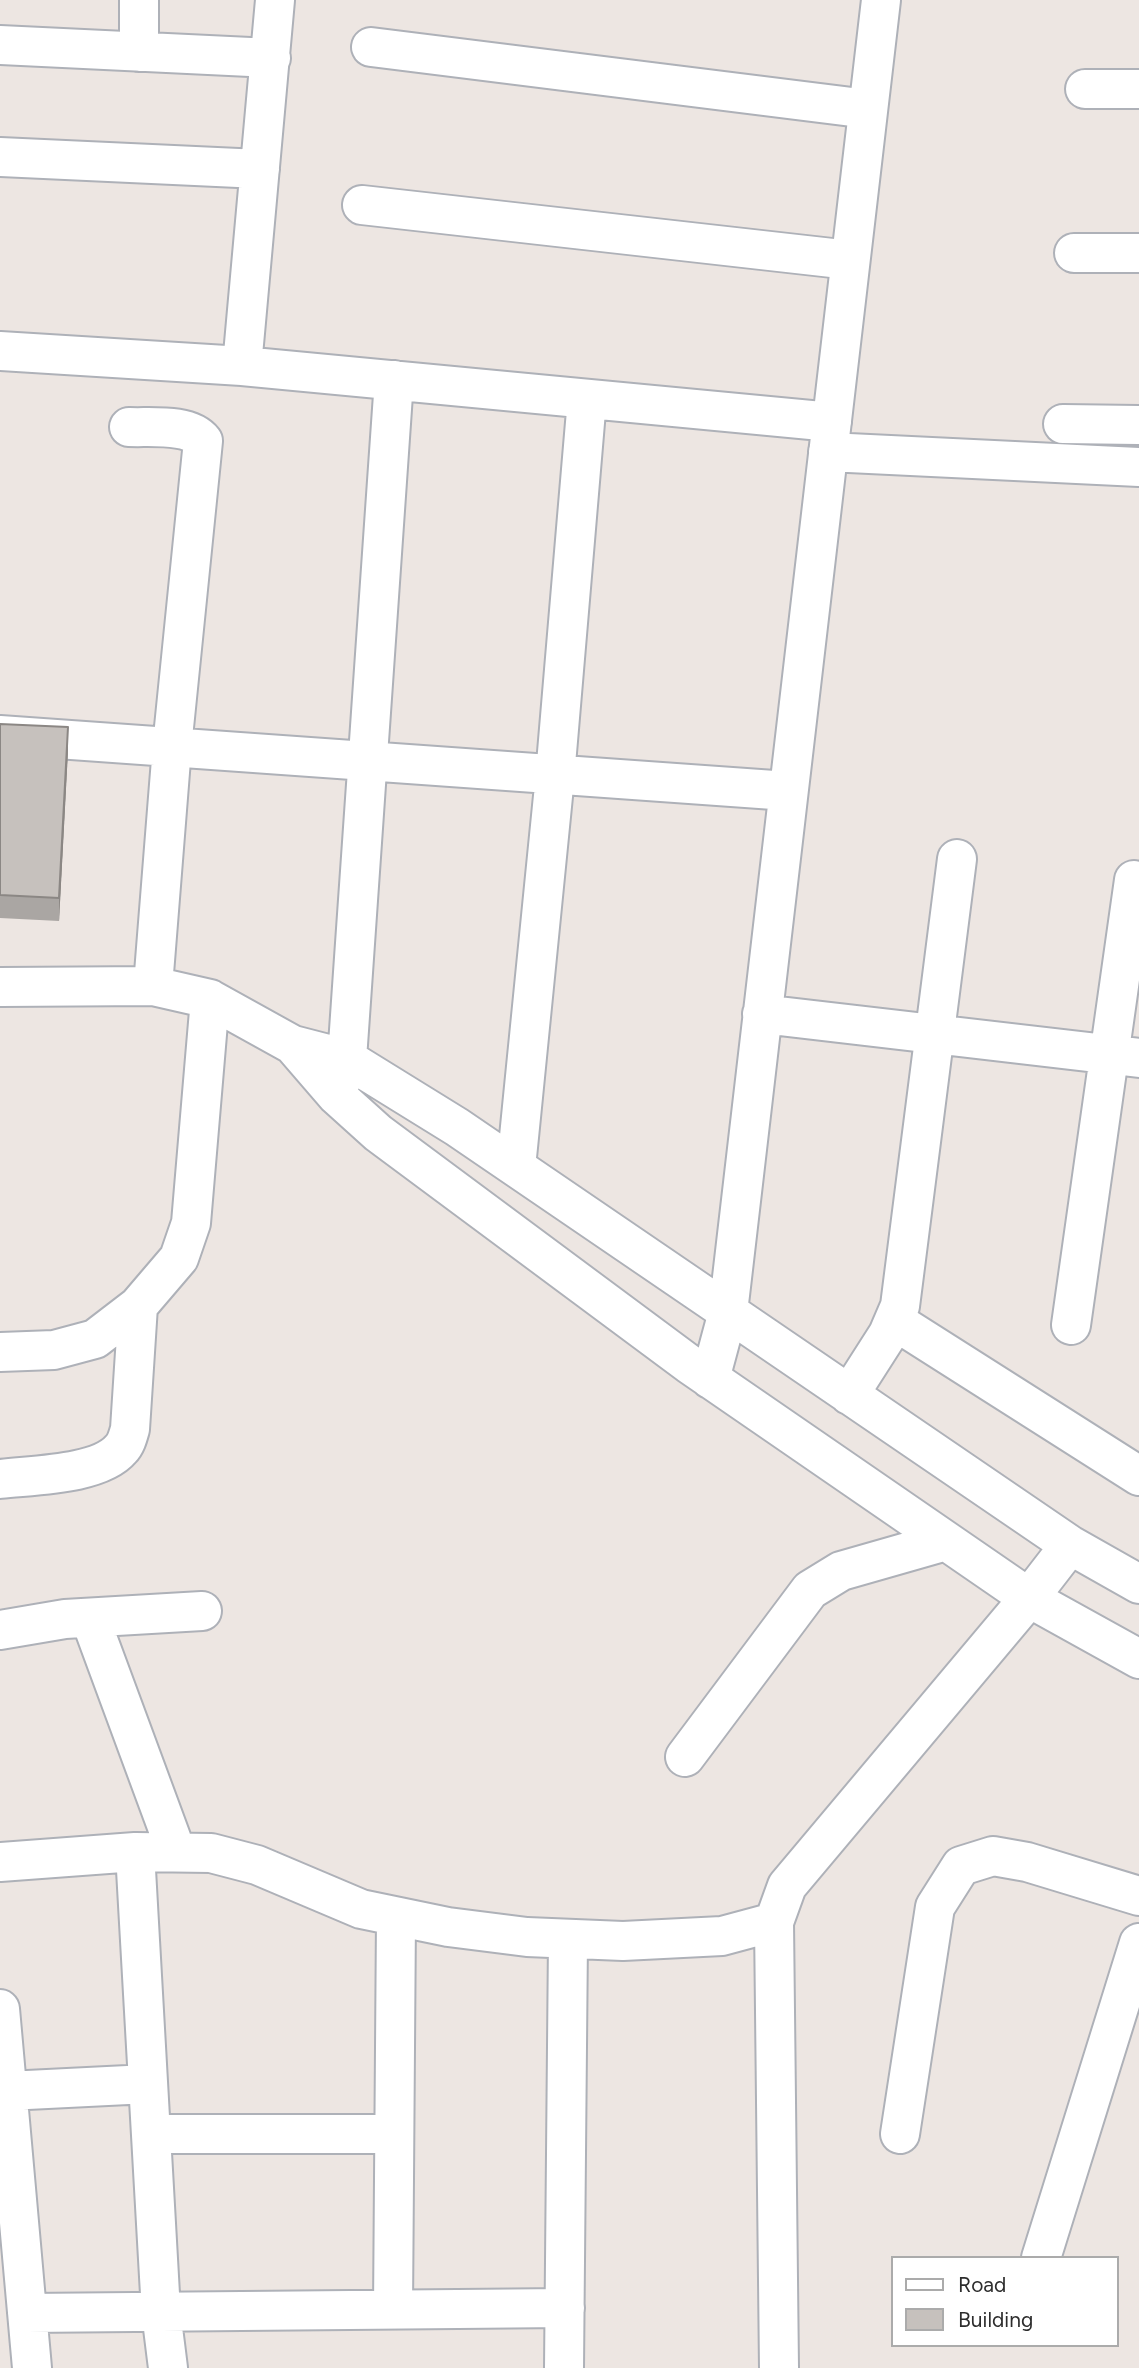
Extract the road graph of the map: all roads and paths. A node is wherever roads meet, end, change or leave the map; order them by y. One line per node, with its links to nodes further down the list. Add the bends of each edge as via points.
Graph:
1 (139, 0): 6 (street)
2 (275, 0): 7 (street)
3 (881, 0): 10 (street)
4 (0, 45): 6 (street)
5 (371, 47): 10 (street)
6 (139, 52): 7 (street)
7 (271, 58): 12 (street)
8 (1085, 89): 9 (street)
9 (1139, 89)
10 (868, 109): 16 (street)
11 (0, 157): 12 (street)
12 (260, 169): 18 (street)
13 (362, 205): 16 (street)
14 (1074, 253): 15 (street)
15 (1139, 253)
16 (850, 260): 24 (street)
17 (0, 351): 18 (street)
18 (242, 366): 19 (street)
19 (394, 380): 20 (street); 28 (street)
20 (587, 399): 24 (street); 29 (street)
21 (1063, 424): 22 (street)
22 (1139, 425)
23 (129, 427): 27 (street, via 186,431 203,441)
24 (830, 437): 25 (street); 30 (street)
25 (1139, 467)
26 (0, 735): 27 (street)
27 (172, 747): 28 (street); 33 (street)
28 (368, 762): 29 (street); 40 (street)
29 (555, 776): 30 (street); 42 (street)
30 (788, 791): 36 (street)
31 (957, 859): 37 (street)
32 (1134, 880): 39 (street)
33 (153, 986): 34 (street); 35 (street)
34 (0, 987)
35 (210, 999): 38 (street); 43 (street, via 191,1223 179,1258)
36 (762, 1014): 37 (street); 44 (street)
37 (934, 1034): 39 (street); 45 (street)
38 (293, 1045): 40 (street); 41 (street)
39 (1125, 1057): 46 (street)
40 (346, 1059): 41 (street); 42 (street)
41 (337, 1096): 48 (street, via 378,1133)
42 (516, 1167): 44 (street)
43 (138, 1306): 47 (street, via 94,1339 72,1347); 51 (street, via 130,1429 123,1448 90,1467)
44 (728, 1312): 48 (street); 49 (street)
45 (895, 1321): 49 (street); 50 (street)
46 (1071, 1325)
47 (0, 1352)
48 (710, 1379): 52 (street)
49 (849, 1395): 53 (street)
50 (1139, 1476)
51 (0, 1479)
52 (946, 1541): 55 (street); 60 (street, via 841,1571 810,1590)
53 (1070, 1545): 54 (street); 55 (street)
54 (1139, 1584)
55 (1029, 1598): 59 (street); 66 (street, via 787,1886)
56 (202, 1611): 57 (street)
57 (90, 1618): 58 (street); 61 (street)
58 (0, 1630)
59 (1139, 1659)
60 (685, 1757)
61 (176, 1851): 62 (street); 65 (street, via 211,1853 257,1865 361,1909)
62 (135, 1852): 63 (street); 70 (street)
63 (0, 1862)
64 (1139, 1896): 74 (street, via 993,1856 961,1866 935,1907)
65 (396, 1917): 67 (street); 73 (street)
66 (774, 1922): 67 (street, via 722,1936); 83 (street)
67 (568, 1940): 76 (street)
68 (1139, 1942): 75 (street)
69 (0, 2009): 71 (street)
70 (148, 2084): 71 (street); 72 (street)
71 (7, 2091): 79 (street)
72 (151, 2134): 73 (street); 78 (street)
73 (394, 2134): 77 (street)
74 (900, 2134)
75 (1042, 2256)
76 (565, 2308): 77 (street); 82 (street)
77 (393, 2309): 78 (street)
78 (160, 2312): 79 (street); 81 (street)
79 (27, 2313): 80 (street)
80 (32, 2368)
81 (168, 2368)
82 (564, 2368)
83 (779, 2368)

